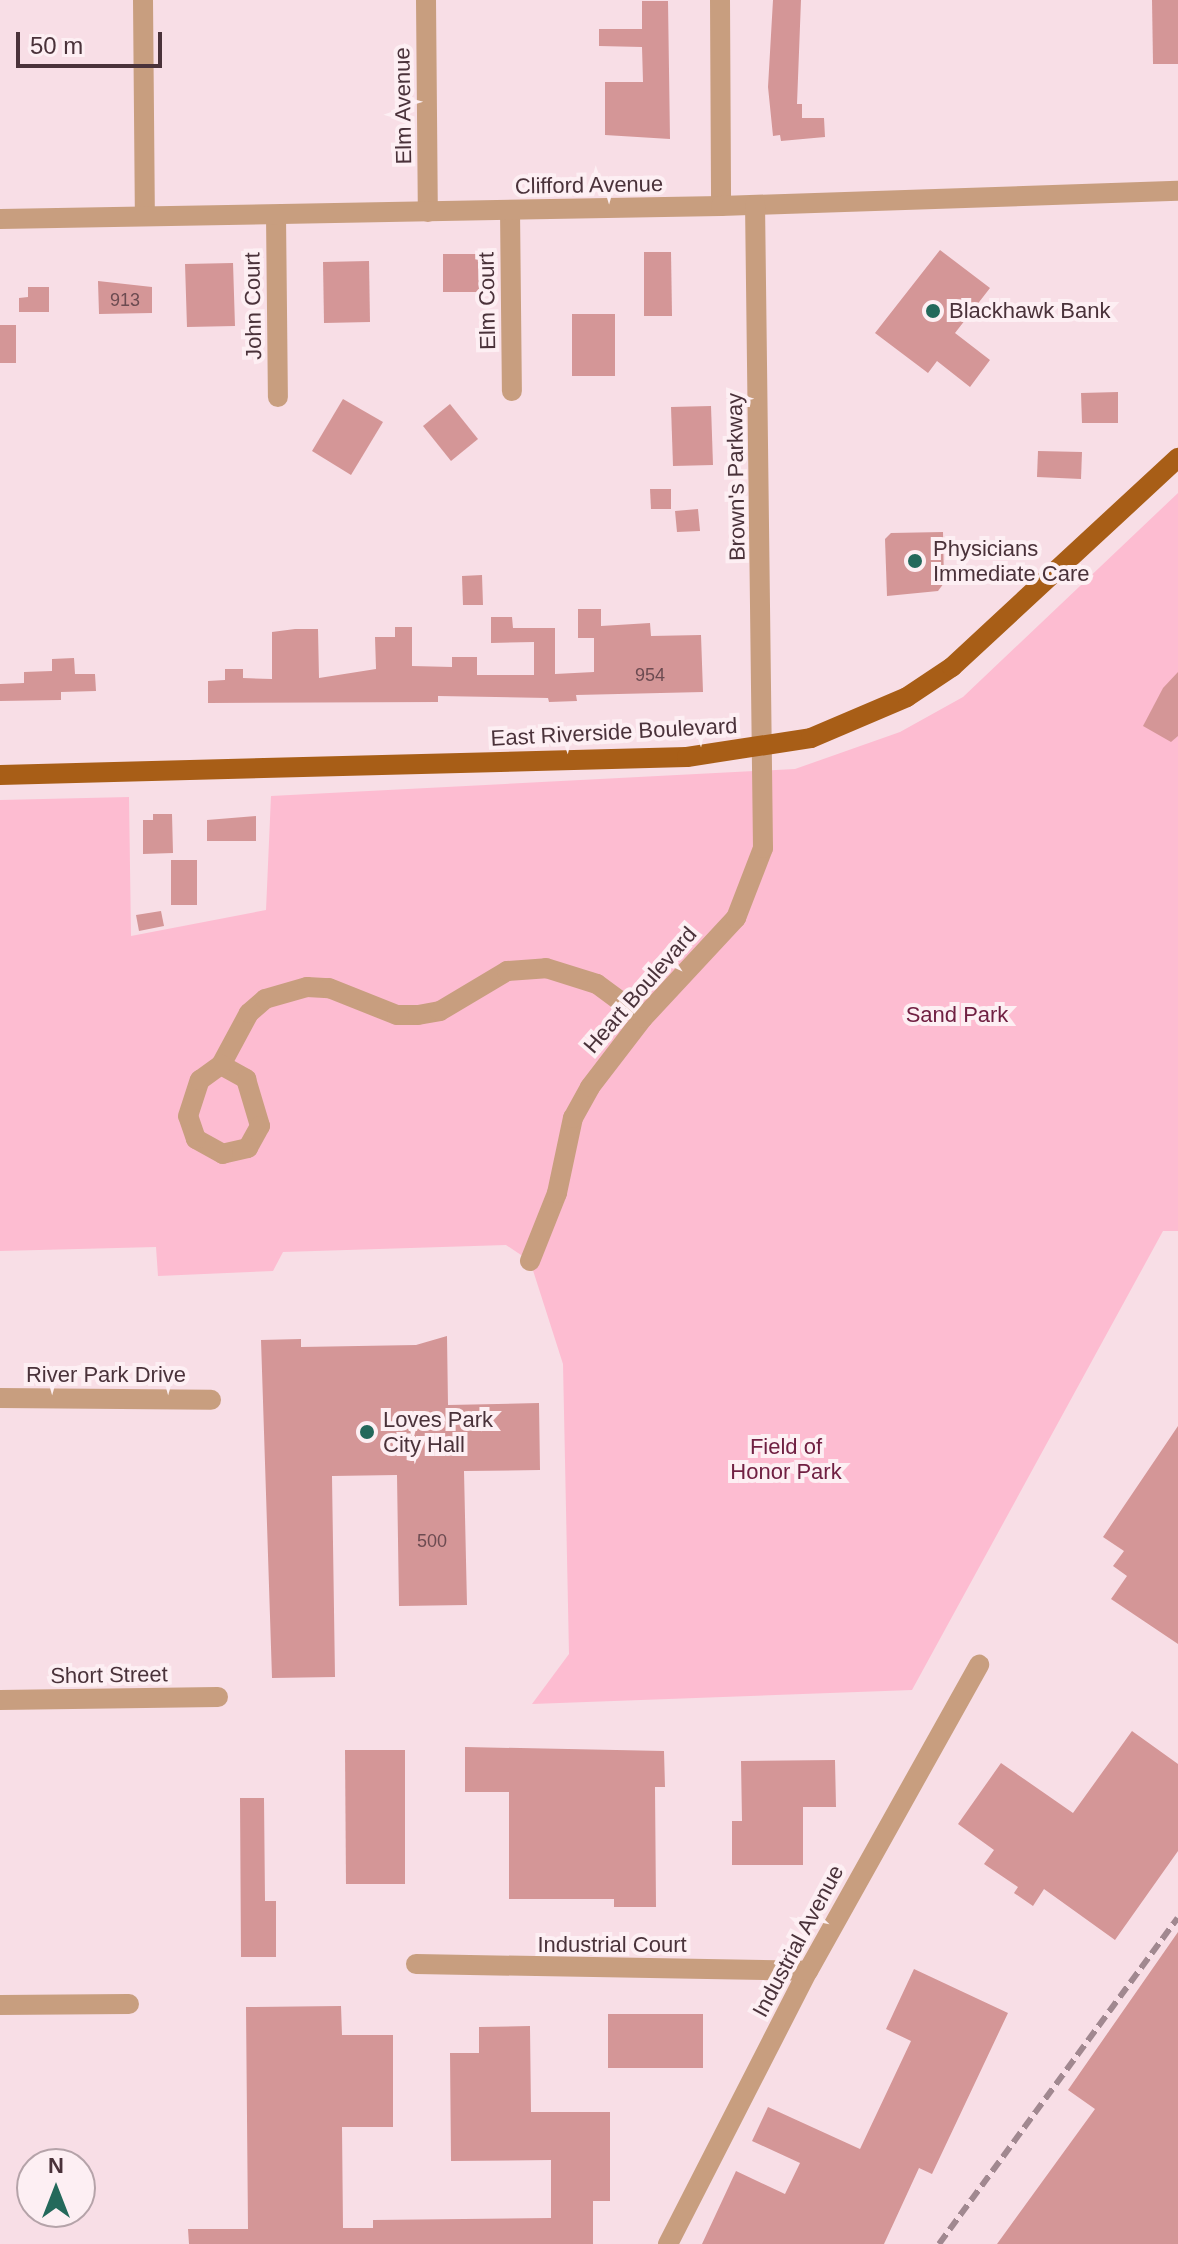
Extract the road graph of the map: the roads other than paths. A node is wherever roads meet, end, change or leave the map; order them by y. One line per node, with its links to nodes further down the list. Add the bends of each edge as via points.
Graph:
1 (143, 0): 9 (street)
2 (426, 0): 8 (street, Elm Avenue)
3 (720, 1): 6 (street)
4 (1178, 191): 5 (street, Clifford Avenue)
5 (755, 205): 6 (street, Clifford Avenue); 15 (street, Brown's Parkway)
6 (721, 206): 7 (street, Clifford Avenue)
7 (510, 210): 8 (street, Clifford Avenue); 12 (street, Elm Court)
8 (428, 212): 10 (street, Clifford Avenue)
9 (145, 215): 10 (street, Clifford Avenue); 11 (street, Clifford Avenue)
10 (276, 215): 13 (street, John Court)
11 (0, 219)
12 (512, 391)
13 (278, 397)
14 (1178, 458): 15 (main road, East Riverside Boulevard, via 952,667 907,697 849,725)
15 (765, 748): 16 (main road, East Riverside Boulevard, via 687,757); 17 (street, Heart Boulevard, via 763,848 736,918)
16 (0, 775)
17 (643, 1018): 18 (street, via 597,984 546,968 507,971 440,1011 418,1015 397,1015 329,988 307,987 257,1006 234,1035); 19 (street, Heart Boulevard, via 573,1118 557,1193)
18 (221, 1065): 18 (street, via 200,1080 188,1116 196,1139 223,1154 248,1148 260,1126 246,1079)
19 (530, 1261)
20 (0, 1398): 21 (street, River Park Drive)
21 (211, 1400)
22 (979, 1665): 26 (street, Industrial Avenue)
23 (218, 1697): 24 (street, Short Street)
24 (0, 1700)
25 (416, 1964): 26 (street, Industrial Court)
26 (808, 1971): 29 (street, Industrial Avenue)
27 (129, 2004): 28 (street)
28 (0, 2005)
29 (668, 2244)

